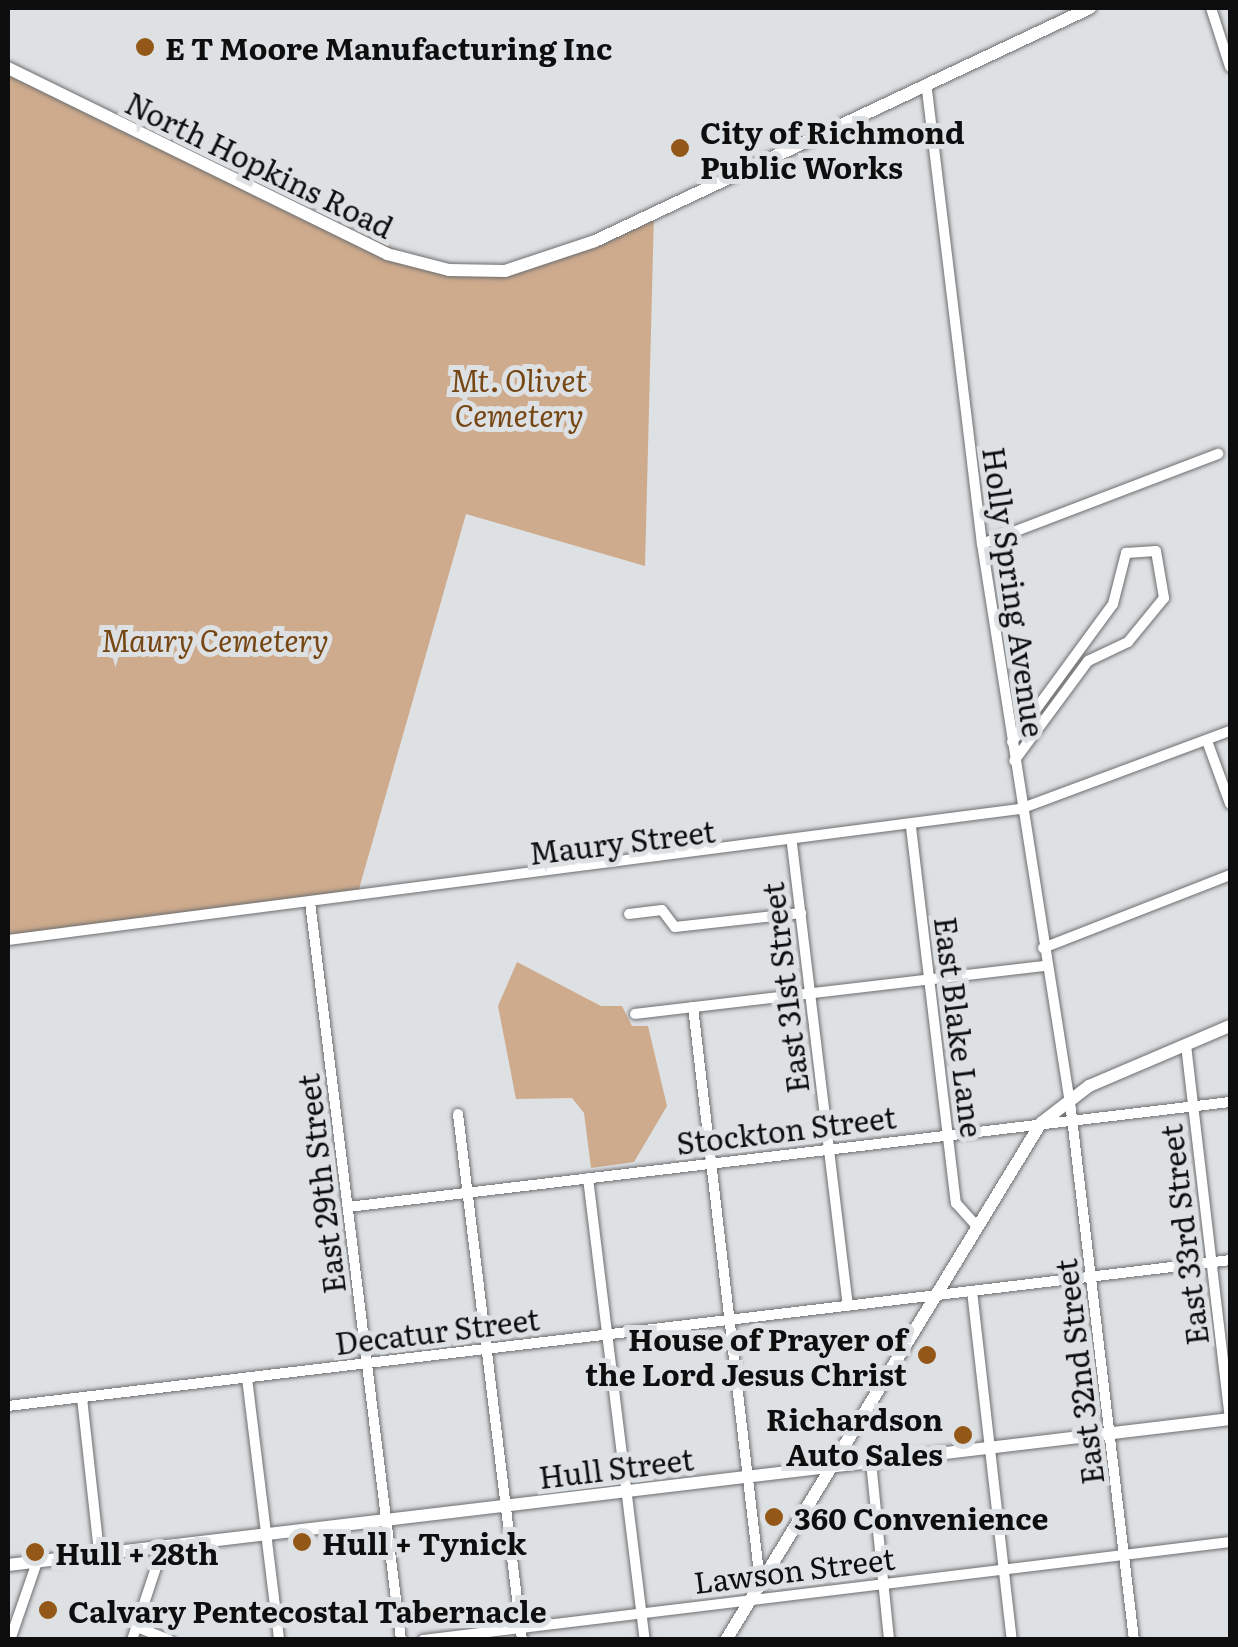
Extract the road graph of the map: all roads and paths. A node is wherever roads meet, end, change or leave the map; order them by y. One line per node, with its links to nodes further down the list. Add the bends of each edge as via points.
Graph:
1 (1090, 8): 5 (main road, North Hopkins Road)
2 (1211, 8): 3 (street)
3 (1230, 67)
4 (8, 68): 5 (main road, North Hopkins Road, via 354,241 468,272 547,261)
5 (927, 90): 7 (street, Holly Spring Avenue)
6 (1218, 454): 7 (street)
7 (982, 544): 10 (street, Holly Spring Avenue)
8 (1230, 732): 9 (street, Maury Street)
9 (1207, 741): 12 (street); 13 (street, Maury Street)
10 (1012, 743): 11 (street, Holly Spring Avenue); 11 (street, via 1113,604 1126,553 1156,551 1164,598 1128,642 1088,662)
11 (1014, 762): 13 (street, Holly Spring Avenue)
12 (1230, 804)
13 (1020, 809): 14 (street, Maury Street); 21 (street, Holly Spring Avenue)
14 (911, 826): 15 (street, Maury Street); 23 (street, East Blake Lane)
15 (792, 844): 17 (street, Maury Street); 19 (street, East 31st Street)
16 (1230, 876): 21 (street)
17 (310, 902): 20 (street, Maury Street); 40 (street, East 29th Street)
18 (629, 914): 19 (street, via 662,910 675,927)
19 (800, 914): 24 (street, East 31st Street)
20 (8, 940)
21 (1042, 948): 22 (street, Holly Spring Avenue)
22 (1045, 966): 23 (street); 29 (street, Holly Spring Avenue)
23 (929, 980): 24 (street); 35 (street, East Blake Lane)
24 (810, 992): 25 (street); 36 (street, East 31st Street)
25 (693, 1007): 26 (street); 37 (street)
26 (635, 1014)
27 (1230, 1026): 28 (main road)
28 (1186, 1044): 29 (main road); 31 (street, East 33rd Street)
29 (1070, 1098): 33 (street, East 32nd Street); 34 (main road)
30 (1230, 1102): 31 (street, Stockton Street)
31 (1193, 1106): 33 (street, Stockton Street); 43 (street, East 33rd Street)
32 (458, 1114): 39 (street)
33 (1073, 1123): 34 (street, Stockton Street); 44 (street, East 32nd Street)
34 (1037, 1128): 35 (street, Stockton Street); 41 (main road)
35 (949, 1135): 36 (street, Stockton Street); 41 (street, East Blake Lane, via 956,1203)
36 (828, 1148): 37 (street, Stockton Street); 47 (street, East 31st Street)
37 (709, 1162): 38 (street, Stockton Street); 48 (street)
38 (588, 1178): 39 (street, Stockton Street); 49 (street)
39 (467, 1194): 40 (street, Stockton Street); 50 (street)
40 (348, 1208): 51 (street, East 29th Street)
41 (976, 1226): 46 (main road)
42 (1230, 1260): 43 (street, Decatur Street)
43 (1212, 1263): 44 (street, Decatur Street); 55 (street, East 33rd Street)
44 (1092, 1276): 45 (street, Decatur Street); 56 (street, East 32nd Street)
45 (972, 1291): 46 (street, Decatur Street); 57 (street)
46 (935, 1296): 47 (street, Decatur Street); 59 (main road)
47 (848, 1304): 48 (street, Decatur Street)
48 (727, 1320): 49 (street, Decatur Street); 60 (street)
49 (607, 1335): 50 (street, Decatur Street); 61 (street)
50 (486, 1350): 51 (street, Decatur Street); 62 (street)
51 (366, 1364): 52 (street, Decatur Street); 63 (street, East 29th Street)
52 (247, 1378): 53 (street, Decatur Street); 64 (street)
53 (82, 1398): 54 (street, Decatur Street); 67 (street)
54 (8, 1406)
55 (1230, 1419): 56 (main road, Hull Street)
56 (1110, 1433): 57 (main road, Hull Street); 68 (street, East 32nd Street)
57 (991, 1447): 58 (main road, Hull Street); 71 (street)
58 (870, 1462): 59 (main road, Hull Street); 73 (street)
59 (832, 1466): 60 (main road, Hull Street); 72 (main road)
60 (746, 1476): 61 (main road, Hull Street); 72 (street)
61 (626, 1491): 62 (main road, Hull Street); 75 (street)
62 (506, 1506): 63 (main road, Hull Street); 77 (street)
63 (386, 1520): 64 (main road, Hull Street); 82 (street, East 29th Street)
64 (267, 1536): 66 (main road, Hull Street); 81 (street)
65 (1230, 1542): 68 (street, Lawson Street)
66 (164, 1546): 67 (main road, Hull Street); 76 (street)
67 (100, 1554): 69 (main road, Hull Street)
68 (1124, 1554): 71 (street, Lawson Street); 88 (street, East 32nd Street)
69 (36, 1562): 70 (main road, Hull Street); 78 (street)
70 (8, 1565)
71 (1004, 1569): 73 (street, Lawson Street); 87 (street)
72 (760, 1582): 74 (main road)
73 (885, 1584): 74 (street, Lawson Street); 86 (street)
74 (750, 1599): 75 (street, Lawson Street); 85 (main road)
75 (641, 1612): 77 (street, Lawson Street); 84 (street)
76 (137, 1627): 79 (street); 80 (street)
77 (522, 1633): 83 (street, Lawson Street)
78 (10, 1640)
79 (132, 1640)
80 (170, 1640)
81 (280, 1640)
82 (400, 1640)
83 (423, 1640)
84 (644, 1640)
85 (726, 1640)
86 (889, 1640)
87 (1012, 1640)
88 (1134, 1640)

